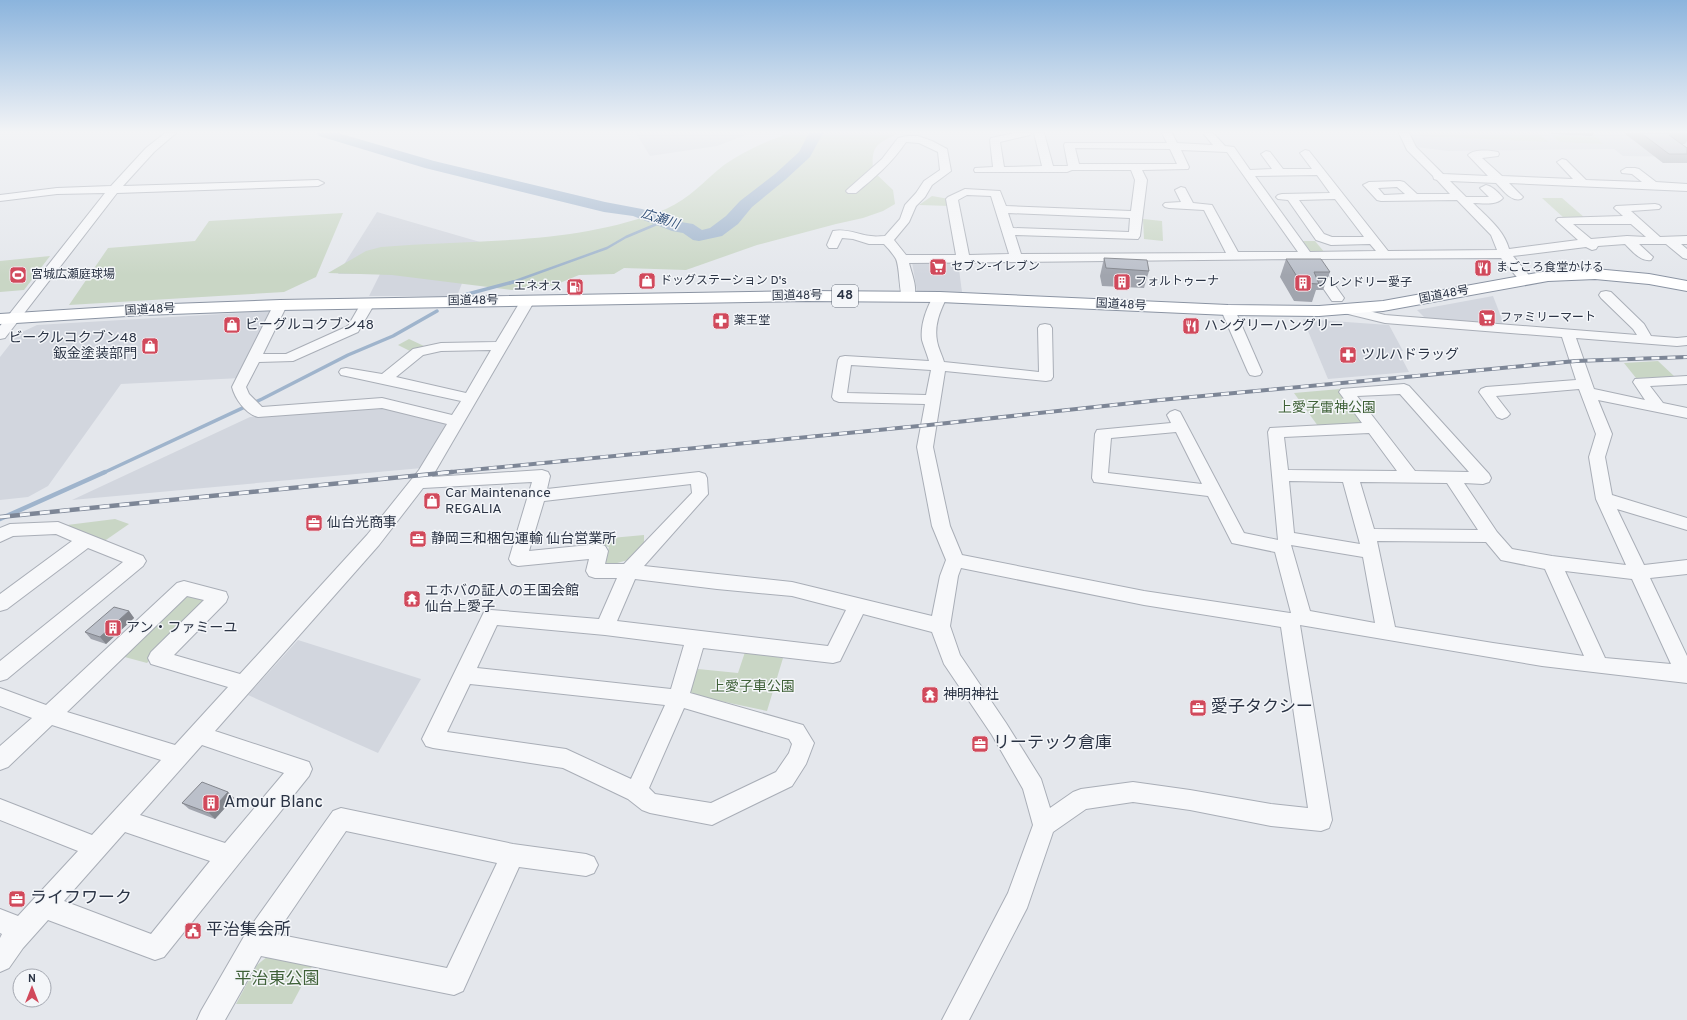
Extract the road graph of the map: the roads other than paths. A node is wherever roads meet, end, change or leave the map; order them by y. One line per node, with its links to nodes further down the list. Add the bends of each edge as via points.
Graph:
1 (122, 181): 16 (street)
2 (865, 181): 18 (street)
3 (932, 181): 33 (street, via 911,205 904,220)
4 (1141, 181): 30 (street)
5 (1252, 181): 20 (street)
6 (1326, 181): 19 (street)
7 (1442, 181): 25 (street)
8 (1499, 181): 22 (street)
9 (1542, 181): 11 (street)
10 (1646, 181): 13 (street)
11 (1582, 182): 13 (street)
12 (318, 183): 16 (street)
13 (1652, 186): 14 (street)
14 (1684, 186)
15 (1486, 188): 25 (street, via 1497,198)
16 (113, 190): 23 (street, via 57,191); 59 (street)
17 (1181, 190): 27 (street)
18 (852, 191)
19 (1338, 196): 21 (street); 34 (street)
20 (1264, 197): 21 (street); 43 (street)
21 (1291, 197): 34 (street, via 1320,237 1331,240)
22 (1517, 197)
23 (0, 198)
24 (1415, 198): 25 (street)
25 (1461, 199): 41 (street, via 1496,233)
26 (1169, 205): 27 (street)
27 (1189, 206): 44 (street, via 1208,207)
28 (1655, 207): 31 (street, via 1620,208)
29 (1002, 209): 30 (street); 32 (street); 47 (street, via 996,193 965,192 952,199)
30 (1136, 215): 32 (street, via 1134,236)
31 (1634, 220): 36 (street); 39 (street, via 1562,220)
32 (1008, 231): 45 (street)
33 (888, 240): 38 (street, via 869,240 854,235 837,234); 48 (street)
34 (1373, 240): 40 (street)
35 (1627, 240): 36 (street); 39 (street); 46 (street)
36 (1663, 240): 37 (street); 42 (street)
37 (1687, 240)
38 (833, 246)
39 (1592, 246): 41 (street, via 1539,248)
40 (1384, 254): 41 (street); 43 (street)
41 (1504, 254): 49 (street)
42 (1687, 254)
43 (1305, 255): 44 (street); 56 (street)
44 (1234, 256): 45 (street)
45 (1016, 257): 47 (street)
46 (1647, 257)
47 (963, 258): 48 (street)
48 (902, 259): 52 (street)
49 (1526, 279): 50 (highway, 国道48号 / 48, via 1595,274 1649,279); 56 (highway, 国道48号 / 48, via 1418,300)
50 (1687, 286)
51 (1606, 294): 63 (street, via 1639,326)
52 (908, 296): 53 (highway, 国道48号 / 48); 54 (highway, 国道48号 / 48)
53 (940, 297): 58 (highway, 国道48号 / 48); 67 (street, via 932,315 928,335)
54 (528, 300): 55 (highway, 国道48号 / 48); 65 (street)
55 (368, 303): 57 (highway, 国道48号 / 48); 66 (street, via 353,329 288,358)
56 (1343, 304): 58 (highway, 国道48号 / 48, via 1268,312); 61 (street, via 1386,319)
57 (280, 305): 59 (highway, 国道48号 / 48); 66 (street)
58 (1228, 310): 69 (street)
59 (7, 318): 62 (street)
60 (1045, 328): 67 (street, via 1046,377)
61 (1568, 334): 63 (street); 72 (street)
62 (0, 335)
63 (1646, 339): 64 (street)
64 (1687, 341)
65 (500, 346): 70 (street, via 442,347 418,352); 73 (street)
66 (254, 358): 78 (street, via 239,386 242,396 258,412 382,403)
67 (938, 366): 74 (street); 74 (street, via 845,360 839,397)
68 (346, 372): 70 (street)
69 (1255, 372)
70 (385, 379): 73 (street)
71 (1687, 380): 75 (street, via 1640,382)
72 (1587, 388): 75 (street); 77 (street, via 1486,392); 87 (street, via 1604,434 1597,456)
73 (469, 398): 78 (street)
74 (934, 400): 94 (street, via 925,447 941,526)
75 (1658, 407): 76 (street)
76 (1687, 413)
77 (1502, 414)
78 (456, 421): 84 (street)
79 (1374, 428): 80 (street, via 1276,432); 82 (street); 83 (street, via 1346,392 1404,389 1483,478)
80 (1281, 476): 81 (street); 93 (street, via 1286,538)
81 (1350, 477): 82 (street); 89 (street)
82 (1411, 478): 83 (street)
83 (1452, 478): 91 (street)
84 (419, 482): 86 (street, via 542,476); 110 (street, via 373,540)
85 (1213, 491): 85 (street, via 1178,421 1103,434 1100,478); 101 (street, via 1238,538 1283,547)
86 (537, 496): 97 (street, via 518,559 600,551 596,571); 97 (street, via 699,478 700,494)
87 (1604, 499): 88 (street); 98 (street)
88 (1687, 524)
89 (1367, 535): 91 (street); 93 (street)
90 (0, 536): 92 (street, via 10,530 58,528)
91 (1491, 536): 95 (street, via 1507,555)
92 (86, 540): 99 (street); 107 (street, via 137,561)
93 (1370, 552): 104 (street)
94 (955, 560): 101 (street, via 1144,598 1240,614); 102 (street, via 949,576)
95 (1552, 563): 98 (street); 106 (street)
96 (1687, 567): 98 (street)
97 (629, 572): 100 (street, via 792,590); 103 (street)
98 (1638, 573): 109 (street)
99 (0, 604)
100 (858, 605): 102 (street); 105 (street, via 833,655)
101 (1296, 619): 104 (street); 120 (street, via 1321,820 1270,816 1133,792 1081,799)
102 (940, 626): 120 (street, via 951,658 999,729 1033,786)
103 (605, 627): 105 (street); 108 (street, via 491,617)
104 (1387, 633): 106 (street)
105 (696, 640): 112 (street)
106 (1598, 665): 109 (street)
107 (0, 673)
108 (464, 674): 112 (street); 117 (street, via 433,739 566,759)
109 (1686, 674)
110 (244, 684): 113 (street, via 158,658 219,598 184,588); 114 (street)
111 (0, 697): 113 (street)
112 (678, 698): 117 (street); 117 (street, via 796,732 802,743 798,757 784,779 712,814 650,803)
113 (49, 715): 115 (street); 116 (street)
114 (199, 735): 115 (street); 123 (street, via 301,769)
115 (179, 756): 119 (street)
116 (0, 760)
117 (636, 792)
118 (0, 809): 121 (street)
119 (122, 820): 121 (street); 123 (street)
120 (1044, 825): 131 (street, via 1018,899)
121 (97, 848): 125 (street)
122 (513, 855): 124 (street); 128 (street, via 341,818); 128 (street, via 454,982)
123 (229, 856): 125 (street, via 155,948)
124 (586, 864)
125 (44, 906): 127 (street)
126 (0, 921): 127 (street)
127 (22, 930): 129 (street)
128 (255, 942): 130 (street)
129 (0, 960)
130 (210, 1020)
131 (955, 1020)

